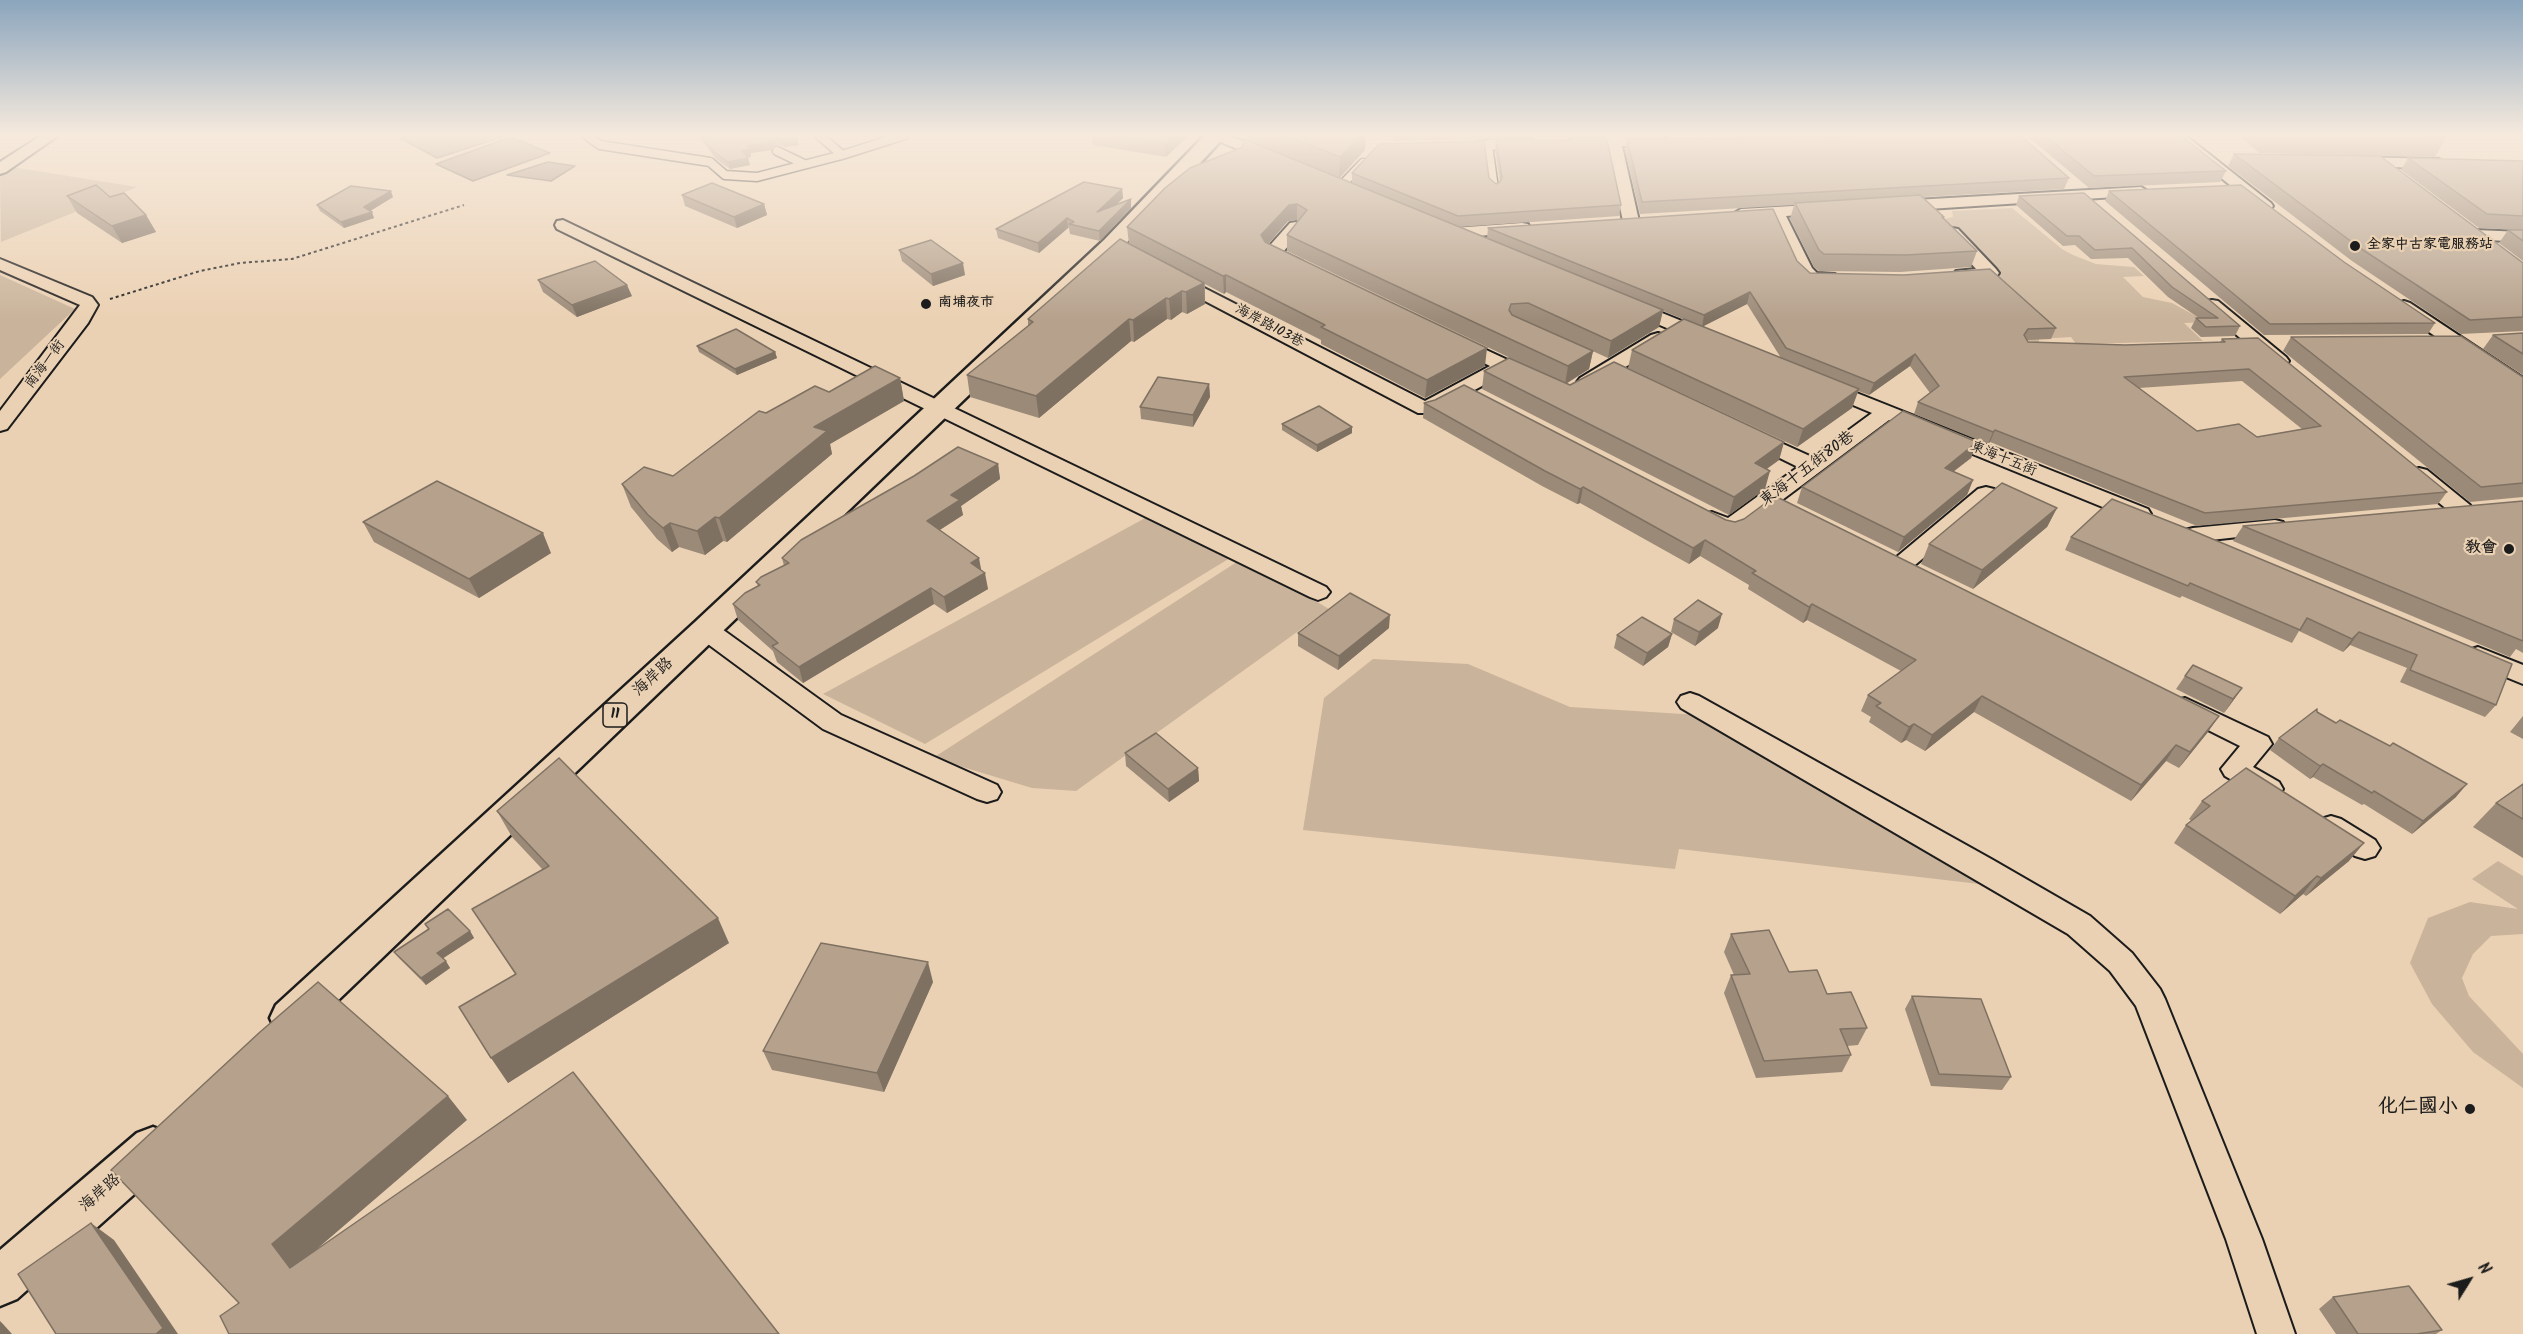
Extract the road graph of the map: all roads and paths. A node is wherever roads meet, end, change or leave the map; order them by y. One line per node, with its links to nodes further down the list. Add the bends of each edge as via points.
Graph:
1 (1166, 197): 53 (main road, 海岸路 / 11, via 1123,250)
2 (1626, 197): 14 (street)
3 (2043, 197): 6 (street)
4 (2085, 197): 10 (street)
5 (2253, 197): 13 (street)
6 (1925, 204): 8 (street); 28 (street, via 1990,273)
7 (464, 205): 33 (path, via 292,259 200,271)
8 (1880, 207)
9 (1845, 208): 11 (street)
10 (2100, 210)
11 (1776, 212): 12 (street); 29 (street, via 1805,271 1813,278)
12 (1721, 215)
13 (2278, 217)
14 (1631, 221)
15 (2458, 222): 21 (street)
16 (564, 225): 53 (street)
17 (1433, 225): 20 (street)
18 (1296, 227): 27 (street, via 1272,253)
19 (1536, 227): 20 (street)
20 (1454, 233): 24 (street)
21 (2476, 235): 22 (street); 23 (street)
22 (2523, 237)
23 (2495, 250)
24 (1496, 251)
25 (0, 264): 33 (street)
26 (1154, 267): 50 (street, 海岸路103巷, via 1425,409)
27 (1314, 274)
28 (1945, 276)
29 (1846, 278)
30 (2196, 291): 41 (street)
31 (2391, 299): 38 (street)
32 (1614, 300): 34 (street)
33 (89, 304): 55 (street, 南海一街, via 81,320)
34 (1679, 326): 40 (street); 44 (street)
35 (1442, 335): 43 (street)
36 (2489, 340): 38 (street)
37 (2420, 342): 38 (street)
38 (2455, 342): 49 (street)
39 (2292, 343): 41 (street)
40 (1722, 344)
41 (2252, 344): 45 (street)
42 (1589, 359): 44 (street)
43 (1505, 366): 48 (street); 50 (street)
44 (1609, 369): 46 (street); 51 (street)
45 (2295, 374)
46 (1631, 379)
47 (1810, 381): 54 (street, 東海十五街)
48 (1546, 385)
49 (2523, 387)
50 (1462, 389): 52 (street)
51 (1574, 390)
52 (1482, 400)
53 (942, 406): 66 (street); 67 (main road, 海岸路 / 11)
54 (1886, 412): 58 (street, 東海十五街80巷); 63 (street, 東海十五街)
55 (0, 425)
56 (1739, 430): 58 (street)
57 (2406, 465): 61 (street, via 2472,509)
58 (1814, 466): 60 (street, 東海十五街80巷, via 1779,505 1730,528)
59 (1986, 494): 65 (street)
60 (1689, 507)
61 (2427, 513)
62 (2298, 525): 63 (street)
63 (2193, 535): 64 (street, 東海十五街)
64 (2226, 549)
65 (1902, 565)
66 (1318, 592)
67 (706, 630): 72 (street, via 832,722); 76 (main road, 海岸路 / 11)
68 (2457, 647): 69 (street)
69 (2523, 675)
70 (2164, 696): 73 (street, via 2258,744 2235,769)
71 (1690, 702): 79 (street, via 2079,925 2121,962 2149,999 2244,1239)
72 (987, 792)
73 (2285, 799)
74 (2315, 817): 75 (street)
75 (2365, 848)
76 (269, 1039)
77 (173, 1129): 78 (main road, 海岸路)
78 (0, 1282)
79 (2276, 1334)

